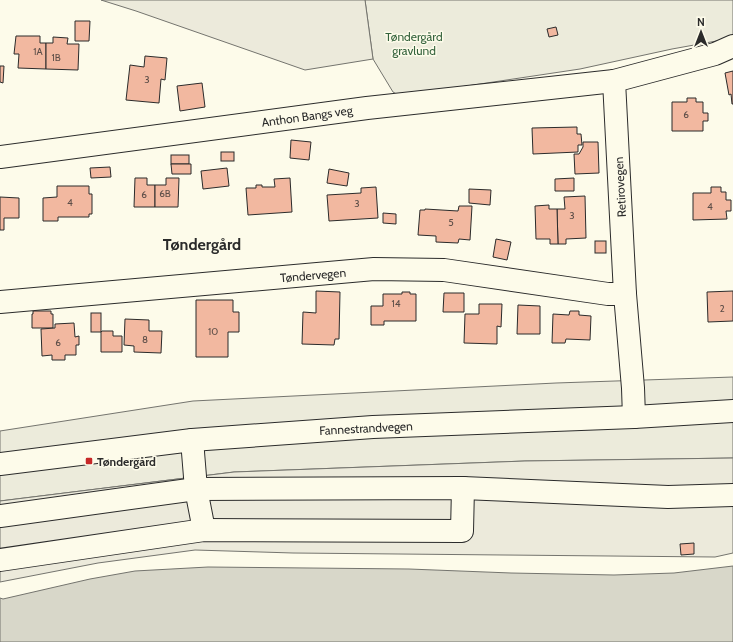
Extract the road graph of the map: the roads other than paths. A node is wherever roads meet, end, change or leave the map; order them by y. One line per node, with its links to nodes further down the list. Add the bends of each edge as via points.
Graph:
1 (733, 46): 2 (main road, via 715,54)
2 (614, 81): 3 (main road, Anthon Bangs veg, via 367,108); 4 (main road, Retirovegen)
3 (0, 157)
4 (625, 294): 5 (main road, Tøndervegen, via 608,294 444,270 374,269); 7 (main road, Retirovegen)
5 (0, 302)
6 (733, 411): 7 (main road, Fannestrandvegen)
7 (634, 417): 8 (main road, Fannestrandvegen, via 373,427)
8 (192, 440): 9 (main road, Fannestrandvegen); 11 (main road)
9 (0, 464)
10 (463, 488): 11 (main road); 12 (main road, via 668,497); 14 (main road, via 462,531)
11 (196, 489): 13 (main road); 14 (main road)
12 (733, 495)
13 (0, 516)
14 (204, 530): 15 (main road)
15 (0, 560)

